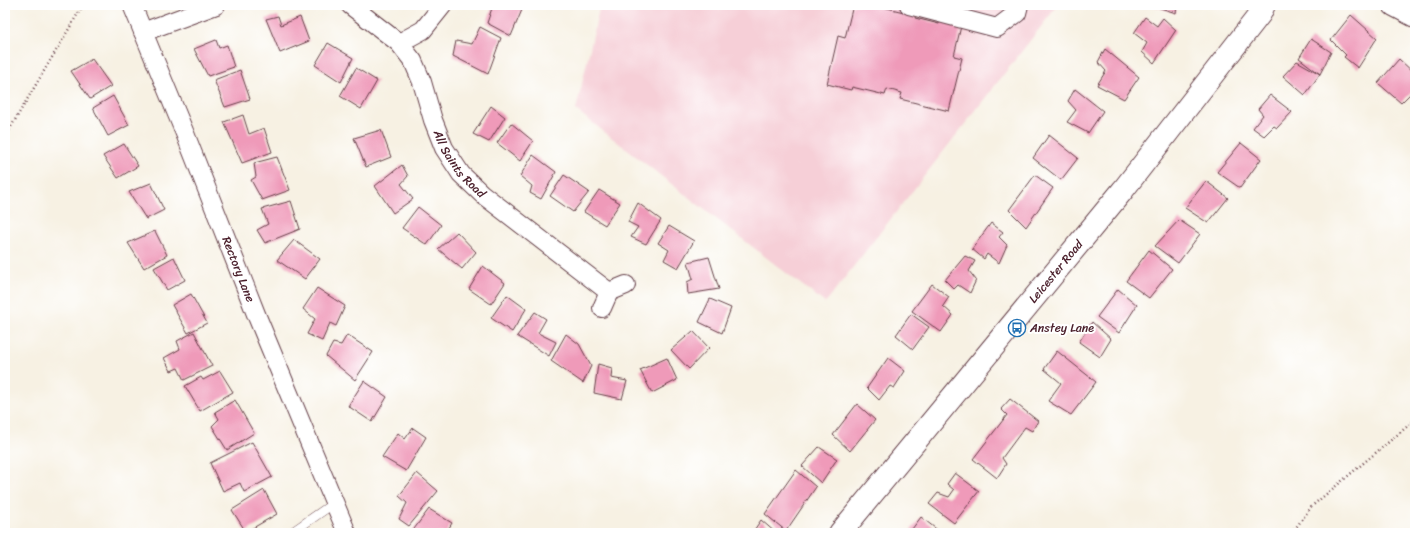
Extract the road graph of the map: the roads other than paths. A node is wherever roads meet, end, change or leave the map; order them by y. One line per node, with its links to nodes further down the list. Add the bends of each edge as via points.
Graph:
1 (132, 5): 10 (street, Rectory Lane)
2 (216, 5): 10 (street)
3 (350, 5): 11 (street, All Saints Road)
4 (443, 5): 11 (street, via 423,30)
5 (909, 5): 6 (street, via 997,28 1017,13)
6 (1019, 5)
7 (1264, 5): 16 (street, Leicester Road, via 1260,14 1123,190)
8 (1394, 5): 9 (street)
9 (1415, 16)
10 (143, 32): 13 (street, Rectory Lane)
11 (399, 43): 12 (street, All Saints Road, via 413,61 444,148 461,174 606,300)
12 (626, 285)
13 (334, 503): 14 (lane); 15 (street, Rectory Lane)
14 (291, 533)
15 (346, 533)
16 (840, 533)

